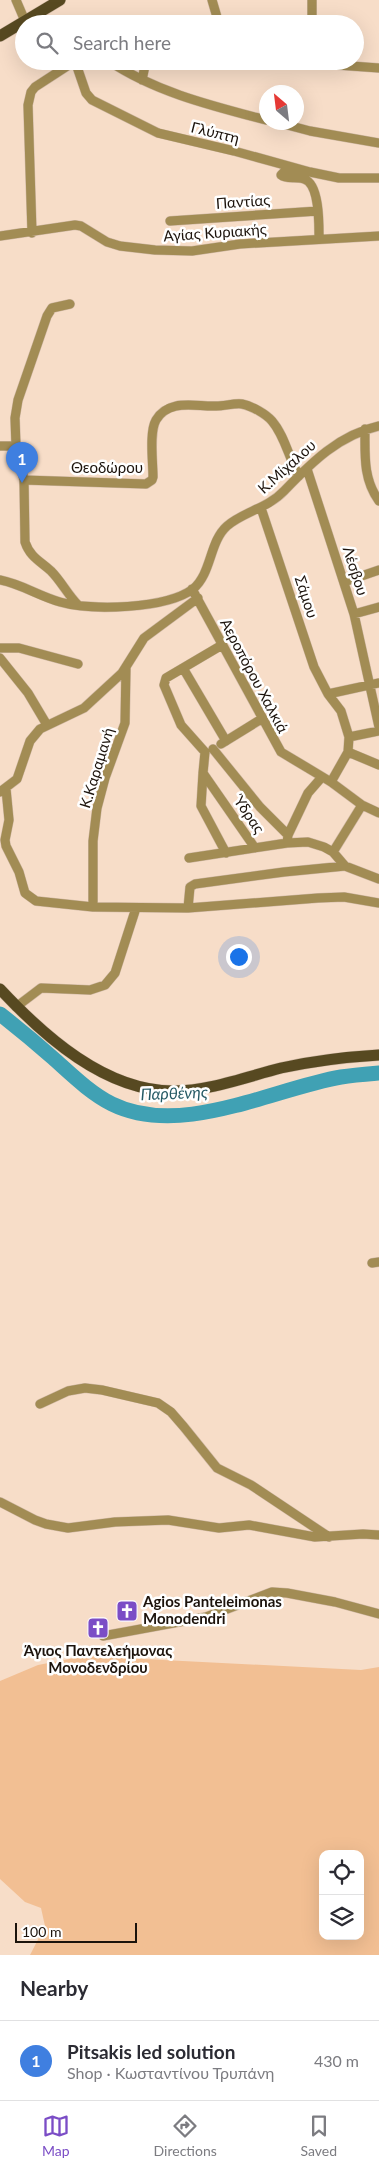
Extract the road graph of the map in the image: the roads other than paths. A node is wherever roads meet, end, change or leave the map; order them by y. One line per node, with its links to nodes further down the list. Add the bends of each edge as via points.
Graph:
1 (16, 0): 5 (street)
2 (60, 0): 6 (main road)
3 (212, 0): 7 (street)
4 (312, 0): 8 (street)
5 (20, 15)
6 (39, 15)
7 (217, 15)
8 (312, 15)
9 (15, 29): 10 (main road)
10 (0, 36)
11 (364, 67): 12 (street)
12 (379, 68)
13 (61, 70): 25 (street, via 35,87 28,105)
14 (78, 70): 21 (street, Γλύπτη, via 92,100 158,133)
15 (125, 70): 17 (street)
16 (144, 70): 17 (street)
17 (142, 80): 18 (street)
18 (259, 118)
19 (304, 129): 20 (street)
20 (379, 143)
21 (310, 172): 22 (street, Γλύπτη, via 339,178); 23 (street, via 281,174 286,178 306,180 315,194)
22 (379, 178)
23 (318, 211): 24 (street, Παντίας); 28 (street)
24 (170, 221)
25 (32, 233): 26 (street, Αγίας Κυριακής); 28 (street, Αγίας Κυριακής, via 75,225 120,246 182,251)
26 (0, 236)
27 (379, 236): 28 (street, Αγίας Κυριακής)
28 (319, 239)
29 (70, 304): 33 (street, via 52,308 47,316 18,400)
30 (379, 426): 31 (street, Κ.Μίχαλου)
31 (365, 429): 34 (street, Κ.Μίχαλου, via 330,447); 37 (street, via 366,473 372,492)
32 (0, 446): 33 (street)
33 (16, 446): 36 (street)
34 (307, 469): 35 (street, Κ.Μίχαλου); 41 (street, Λέσβου)
35 (298, 476): 36 (street, Θεοδώρου, via 277,428 259,412 242,404 186,404 169,408 156,421 153,430 153,477 146,484); 38 (street, Κ.Μίχαλου, via 278,497)
36 (24, 480): 44 (street, via 25,542 28,550 51,571)
37 (379, 501)
38 (261, 508): 42 (street, Κ.Μίχαλου, via 224,529 204,573); 54 (street, Σάμου, via 314,667)
39 (379, 570): 41 (street)
40 (0, 580): 44 (street, via 58,602)
41 (344, 582): 46 (street, Λέσβου)
42 (192, 589): 43 (street, Αεροπόρου Χαλκιά); 44 (street, via 157,602 129,607)
43 (198, 598): 47 (street, Αεροπόρου Χαλκιά); 51 (street, via 144,638)
44 (78, 605)
45 (379, 607): 46 (street)
46 (354, 614): 53 (street, Λέσβου)
47 (222, 645): 52 (street); 55 (street, Αεροπόρου Χαλκιά)
48 (0, 648): 50 (street, via 18,648)
49 (0, 658): 56 (street, via 28,693)
50 (78, 664)
51 (126, 666): 56 (street, via 84,708); 78 (street, Κ.Καραμανή, via 125,723 97,808 92,840)
52 (183, 668): 60 (street); 61 (street, via 166,678 164,685 181,725)
53 (374, 684): 54 (street); 57 (street, Λέσβου)
54 (328, 694): 59 (street, Σάμου, via 341,712)
55 (263, 718): 60 (street); 65 (street, Αεροπόρου Χαλκιά, via 281,752)
56 (47, 725): 67 (street, via 30,741 17,779)
57 (379, 727)
58 (379, 732): 59 (street)
59 (349, 737): 62 (street)
60 (226, 741): 61 (street)
61 (209, 750): 64 (street); 70 (street)
62 (348, 752): 63 (street); 66 (street)
63 (379, 765)
64 (203, 773): 71 (street, Ύδρας); 73 (street, via 200,806)
65 (322, 777): 66 (street, Αεροπόρου Χαλκιά); 70 (street, via 308,792)
66 (331, 782): 68 (street, Αεροπόρου Χαλκιά)
67 (3, 790): 78 (street, via 9,820 6,846 25,893 36,901)
68 (362, 805): 69 (street, Αεροπόρου Χαλκιά); 72 (street)
69 (379, 813)
70 (288, 839): 71 (street, Ύδρας); 72 (street, Ύδρας, via 316,843)
71 (255, 848): 73 (street)
72 (333, 852): 75 (street, Ύδρας)
73 (226, 854): 74 (street)
74 (189, 858)
75 (345, 866): 76 (street); 80 (street, via 195,884 188,893)
76 (379, 879)
77 (379, 903): 80 (street, via 344,897)
78 (93, 907): 79 (street)
79 (136, 908): 80 (street); 82 (street, via 115,973 105,985 90,990 41,988)
80 (188, 908)
81 (0, 989): 82 (main road)
82 (16, 1007): 83 (main road, via 92,1067 131,1084 160,1090 194,1089 300,1064)
83 (379, 1055)
84 (40, 1404): 87 (street, via 68,1391 85,1388 158,1403 184,1426 217,1468 251,1485)
85 (0, 1502): 87 (street, via 40,1522 68,1528 168,1520 219,1528 249,1525)
86 (379, 1535): 87 (street)
87 (329, 1537)
88 (379, 1614): 89 (street, via 287,1592 272,1592 206,1617)
89 (103, 1636)

